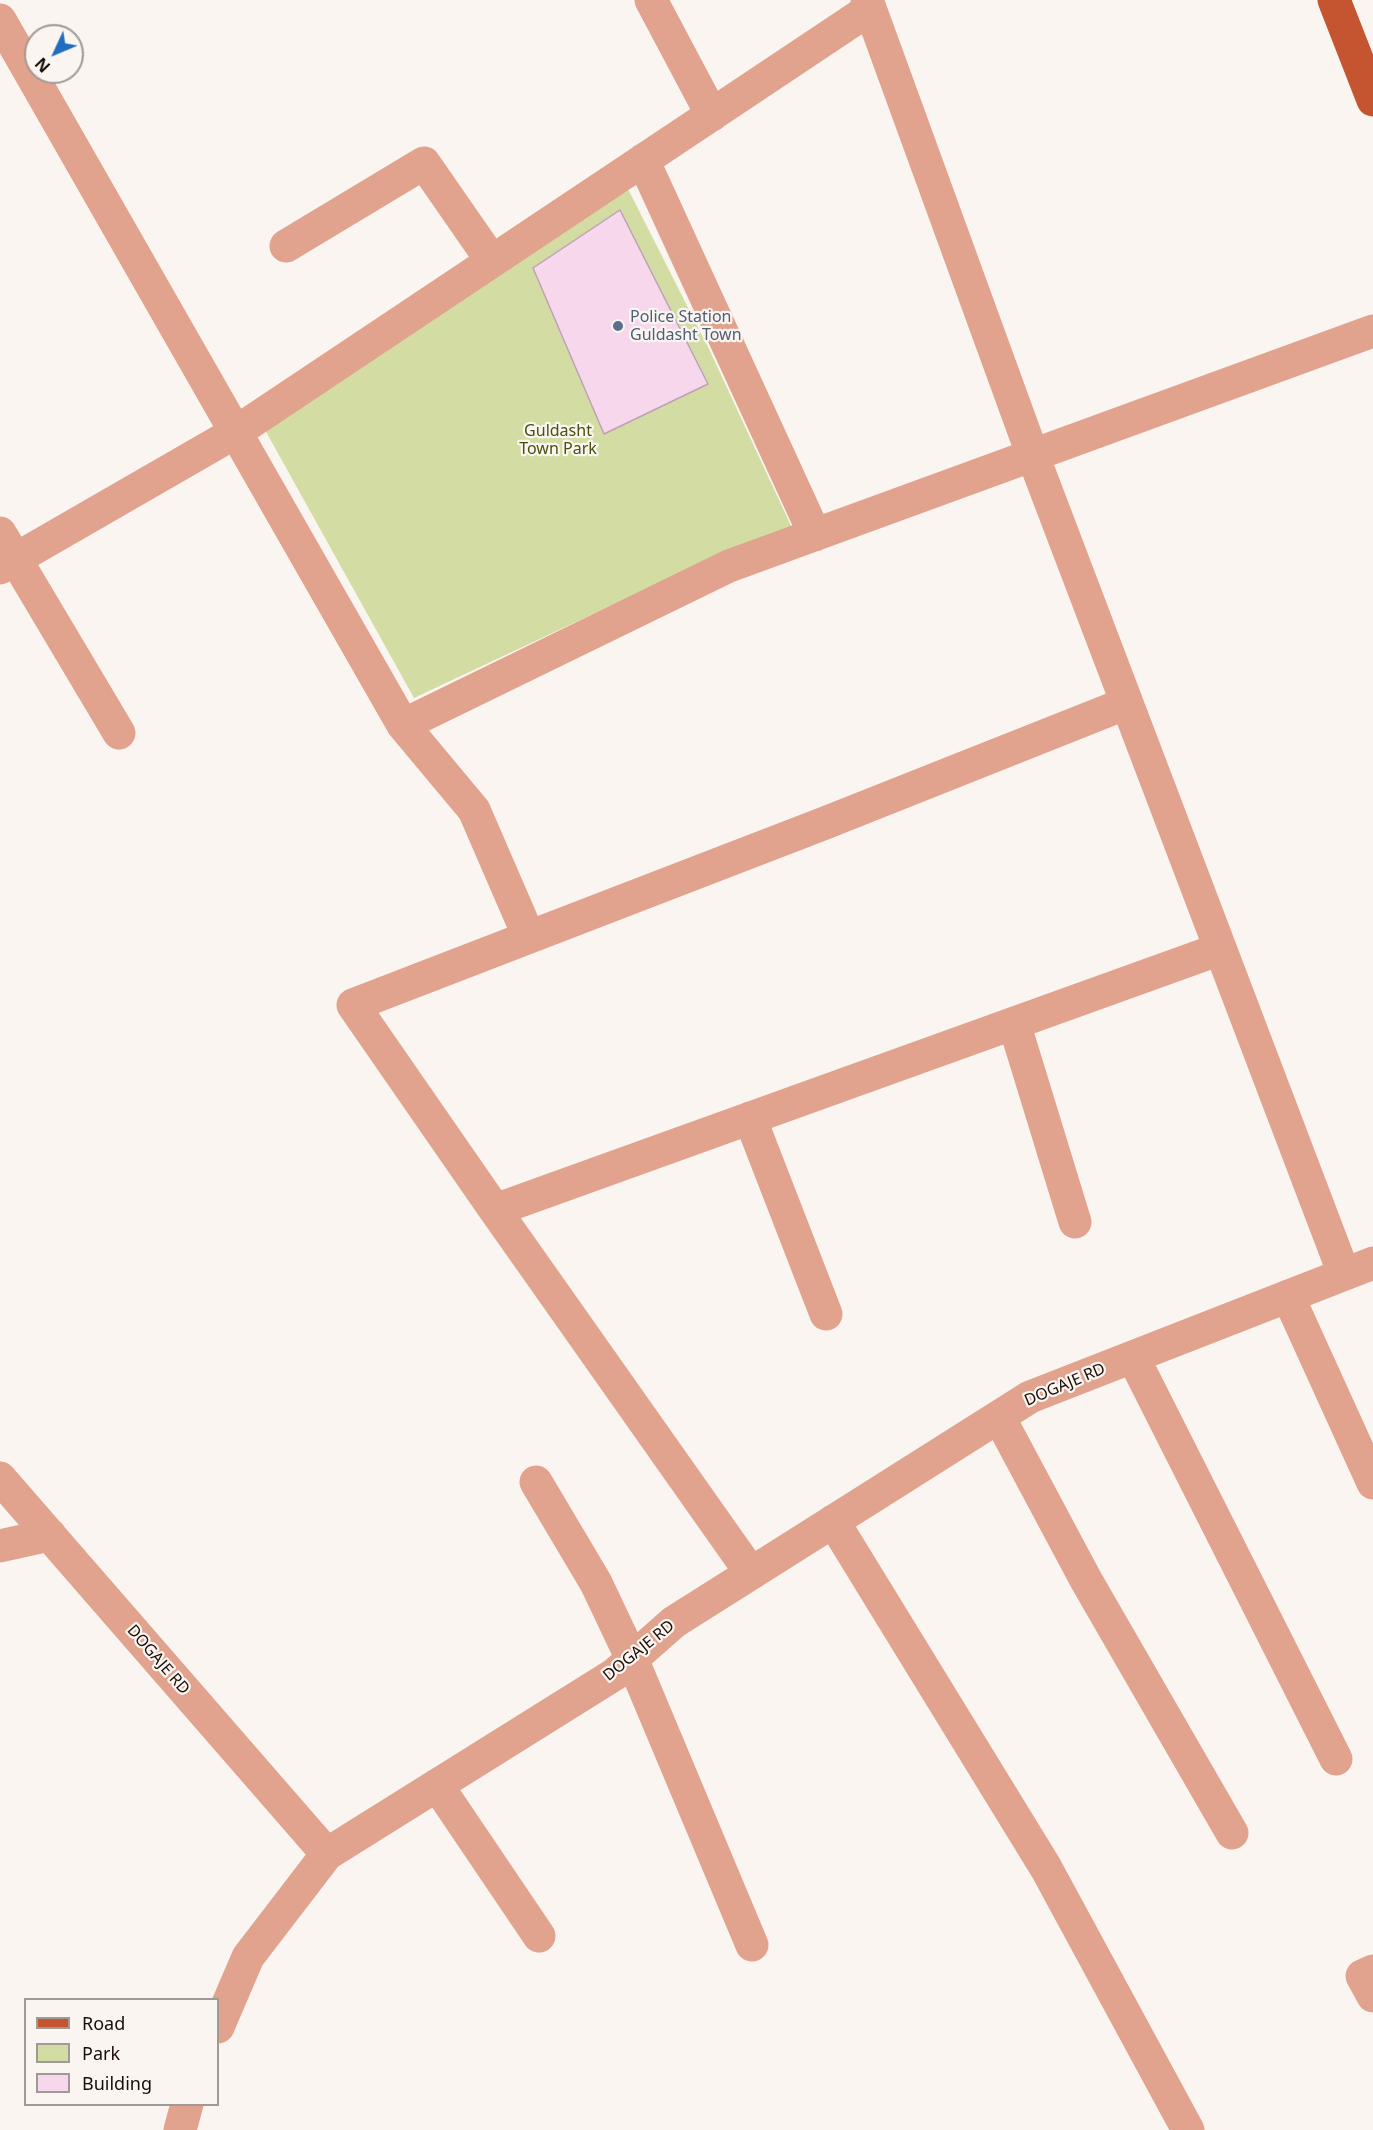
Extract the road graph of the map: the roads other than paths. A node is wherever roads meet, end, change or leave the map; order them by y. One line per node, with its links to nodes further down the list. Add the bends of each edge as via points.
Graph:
1 (651, 0): 6 (street)
2 (1334, 0): 5 (main road)
3 (869, 4): 6 (street); 12 (street)
4 (0, 20): 11 (street)
5 (1373, 100)
6 (712, 115): 7 (street)
7 (643, 160): 9 (street); 13 (street)
8 (286, 246): 9 (street, via 424,163)
9 (492, 261): 11 (street)
10 (1373, 331): 12 (street)
11 (236, 432): 14 (street); 16 (street)
12 (1033, 456): 13 (street); 15 (street)
13 (815, 535): 16 (street, via 729,566)
14 (5, 553): 17 (street)
15 (1127, 703): 18 (street); 19 (street)
16 (403, 725): 18 (street, via 474,810)
17 (119, 733)
18 (529, 938): 22 (street, via 353,1005)
19 (1220, 949): 20 (street); 24 (street)
20 (1014, 1023): 21 (street); 23 (street)
21 (750, 1118): 22 (street); 26 (street)
22 (495, 1210): 35 (street)
23 (1075, 1222)
24 (1359, 1268): 25 (street, DOGAJE RD)
25 (1288, 1296): 27 (street, DOGAJE RD); 31 (street)
26 (826, 1314)
27 (1133, 1357): 28 (street, DOGAJE RD, via 1030,1397); 37 (street)
28 (999, 1417): 32 (street, DOGAJE RD); 39 (street, via 1086,1580)
29 (0, 1478): 33 (street, DOGAJE RD)
30 (536, 1482): 36 (street, via 596,1583)
31 (1373, 1483)
32 (833, 1521): 35 (street, DOGAJE RD); 48 (street, via 1046,1868)
33 (50, 1535): 34 (street); 40 (street, DOGAJE RD)
34 (0, 1546)
35 (751, 1573): 36 (street, DOGAJE RD, via 674,1622)
36 (632, 1659): 38 (street, DOGAJE RD, via 615,1674); 42 (street)
37 (1336, 1759)
38 (437, 1785): 40 (street, DOGAJE RD); 41 (street)
39 (1233, 1833)
40 (327, 1854): 45 (street, via 249,1957)
41 (539, 1936)
42 (752, 1945)
43 (1373, 1971): 44 (street, via 1362,1976)
44 (1373, 1996)
45 (219, 2025)
46 (186, 2106): 47 (street)
47 (180, 2130)
48 (1188, 2130)

